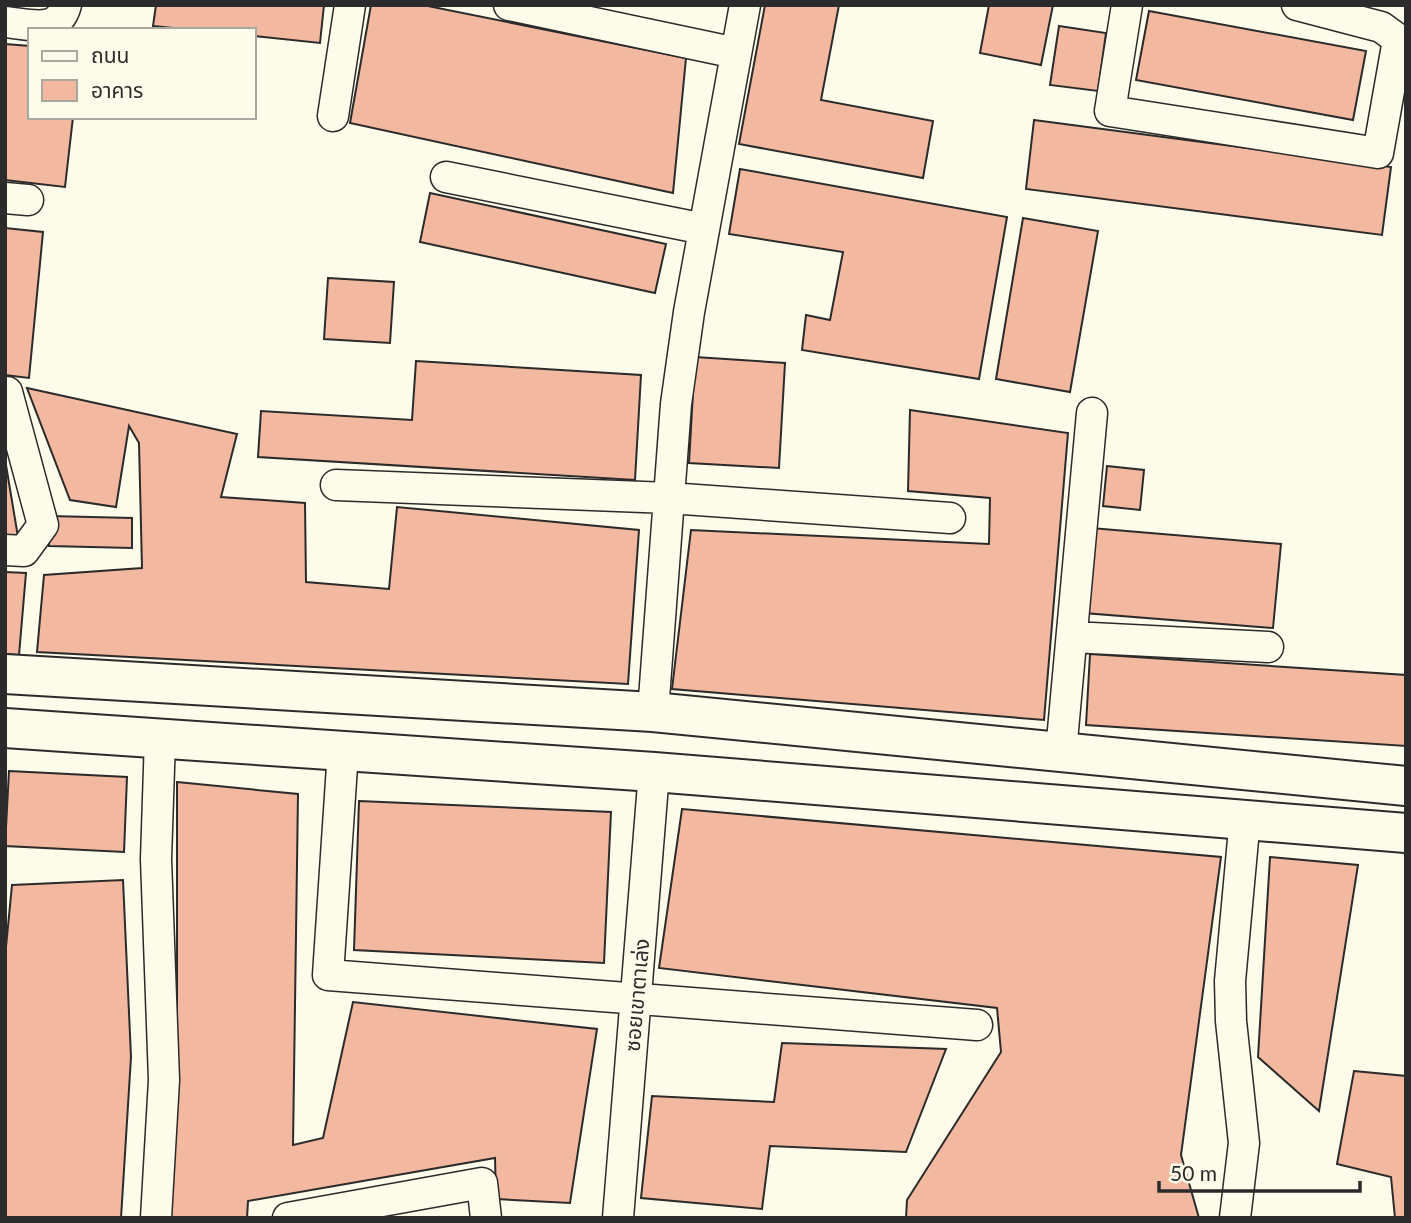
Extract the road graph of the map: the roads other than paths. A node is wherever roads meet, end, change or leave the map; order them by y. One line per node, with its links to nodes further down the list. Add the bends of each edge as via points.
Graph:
1 (66, 5): 7 (street, via 63,16 46,26)
2 (350, 5): 10 (street)
3 (509, 5): 9 (street)
4 (745, 5): 9 (street)
5 (1127, 5): 8 (street, via 1110,111 1378,153)
6 (1298, 5): 8 (street, via 1381,27)
7 (5, 22)
8 (1402, 43)
9 (736, 53): 12 (street)
10 (333, 116)
11 (446, 177): 12 (street)
12 (704, 229): 16 (street, via 676,404)
13 (5, 392): 18 (street, via 43,525 24,551)
14 (1092, 413): 19 (street)
15 (336, 485): 16 (street)
16 (669, 498): 17 (street); 22 (street)
17 (950, 518)
18 (5, 550)
19 (1072, 636): 20 (street); 26 (street)
20 (1268, 647)
21 (5, 674): 22 (main road)
22 (653, 712): 26 (main road)
23 (5, 728): 24 (main road)
24 (160, 738): 25 (main road); 33 (street, via 156,859 164,1080)
25 (343, 751): 27 (main road); 31 (street, via 328,975)
26 (1061, 752): 28 (main road)
27 (654, 772): 29 (main road); 31 (street, ซอยเขาตาเล่ง)
28 (1406, 786)
29 (1245, 818): 30 (main road); 37 (street, via 1230,981 1244,1143)
30 (1406, 833)
31 (636, 998): 32 (street); 36 (street, ซอยเขาตาเล่ง)
32 (977, 1025)
33 (156, 1218)
34 (288, 1218): 35 (street, via 482,1183)
35 (486, 1218)
36 (618, 1218)
37 (1235, 1218)

